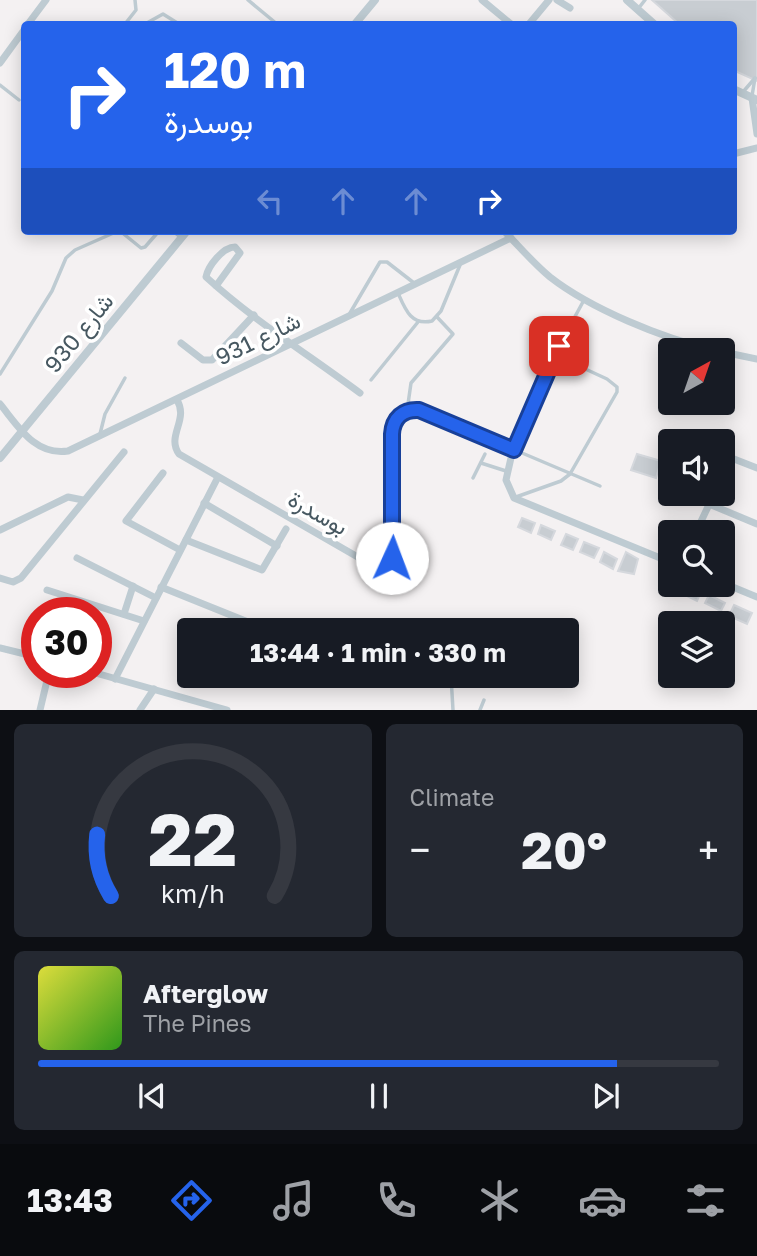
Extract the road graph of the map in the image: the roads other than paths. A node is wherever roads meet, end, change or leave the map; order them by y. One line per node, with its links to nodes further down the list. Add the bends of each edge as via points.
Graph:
1 (46, 0): 12 (street)
2 (135, 0): 13 (lane, via 136,10)
3 (248, 0): 16 (lane)
4 (375, 0): 17 (street)
5 (482, 0): 18 (street)
6 (549, 0): 19 (street)
7 (558, 0): 10 (street)
8 (627, 0): 11 (street)
9 (645, 0): 11 (lane)
10 (570, 8)
11 (638, 10): 20 (street)
12 (30, 21)
13 (127, 21)
14 (150, 21): 15 (lane, via 163,14)
15 (174, 21)
16 (273, 21)
17 (358, 21)
18 (507, 21)
19 (531, 21)
20 (649, 21)
21 (21, 34): 22 (street)
22 (0, 62)
23 (0, 85): 27 (lane)
24 (737, 91): 25 (street)
25 (742, 94): 26 (street); 26 (lane, via 755,78)
26 (755, 99): 28 (street)
27 (19, 100)
28 (757, 134)
29 (757, 148): 30 (street)
30 (737, 153)
31 (110, 235): 52 (lane, via 66,258 52,291)
32 (124, 235): 33 (lane, via 141,248)
33 (156, 235)
34 (183, 235): 59 (street, شارع 930)
35 (508, 235): 36 (street)
36 (511, 238): 37 (street, شارع 931); 41 (street, via 552,278)
37 (461, 263): 38 (street, شارع 931); 44 (lane)
38 (416, 284): 40 (street, شارع 931); 43 (lane, via 387,262 380,262)
39 (216, 286): 39 (street, via 206,272 227,248 235,247 239,259); 42 (street)
40 (398, 293): 43 (street, شارع 931); 45 (lane, via 407,313)
41 (585, 298): 46 (street); 50 (lane)
42 (254, 315): 47 (street, via 212,360 203,360); 48 (street)
43 (348, 316): 48 (street, شارع 931)
44 (437, 317): 45 (lane); 58 (lane, via 453,334 411,383)
45 (418, 322): 54 (lane)
46 (673, 338)
47 (181, 343)
48 (292, 343): 55 (street); 56 (street, شارع 931)
49 (735, 354): 51 (street)
50 (555, 355): 61 (lane); 70 (lane, via 617,387)
51 (757, 359)
52 (0, 374)
53 (125, 378): 60 (lane, via 105,414)
54 (371, 380)
55 (360, 393)
56 (177, 400): 60 (street, شارع 931); 71 (street, بوسدرة, via 183,414 175,438 177,451)
57 (0, 404): 59 (street)
58 (407, 411): 61 (street, via 424,411); 71 (street, بوسدرة, via 393,427 393,549 384,566 368,564)
59 (23, 432): 60 (street, شارع 931, via 39,447 53,452 68,451); 64 (street, شارع 930)
60 (99, 436)
61 (514, 450): 68 (street); 70 (lane)
62 (124, 452): 75 (street)
63 (485, 454): 66 (lane)
64 (0, 458)
65 (735, 459): 67 (street)
66 (481, 463): 68 (lane); 72 (lane)
67 (757, 468)
68 (508, 472): 74 (street, via 508,488)
69 (163, 473): 83 (street, via 126,521)
70 (570, 474): 73 (lane); 74 (lane)
71 (218, 477): 76 (street)
72 (473, 478)
73 (600, 486)
74 (514, 498): 84 (street)
75 (83, 500): 80 (street, via 68,497); 86 (street, via 19,580)
76 (204, 503): 81 (street); 82 (street)
77 (714, 506): 78 (street)
78 (757, 524)
79 (286, 529): 82 (street)
80 (0, 530)
81 (186, 540): 82 (street, via 262,570); 83 (street)
82 (277, 545)
83 (180, 550): 88 (street)
84 (658, 557)
85 (77, 558): 87 (street)
86 (0, 578)
87 (133, 586): 92 (street); 93 (street)
88 (161, 587): 92 (street); 94 (street)
89 (735, 588): 91 (street)
90 (47, 590): 93 (street)
91 (757, 597)
92 (156, 598): 95 (street)
93 (124, 614): 95 (street)
94 (238, 618)
95 (144, 621): 99 (street)
96 (0, 648): 97 (street)
97 (21, 653)
98 (112, 677): 99 (street)
99 (115, 678): 102 (street)
100 (45, 688): 104 (street)
101 (452, 688): 107 (lane)
102 (154, 689): 105 (street); 106 (street)
103 (484, 700): 108 (lane)
104 (40, 710)
105 (140, 710)
106 (227, 710)
107 (453, 710)
108 (480, 710)

